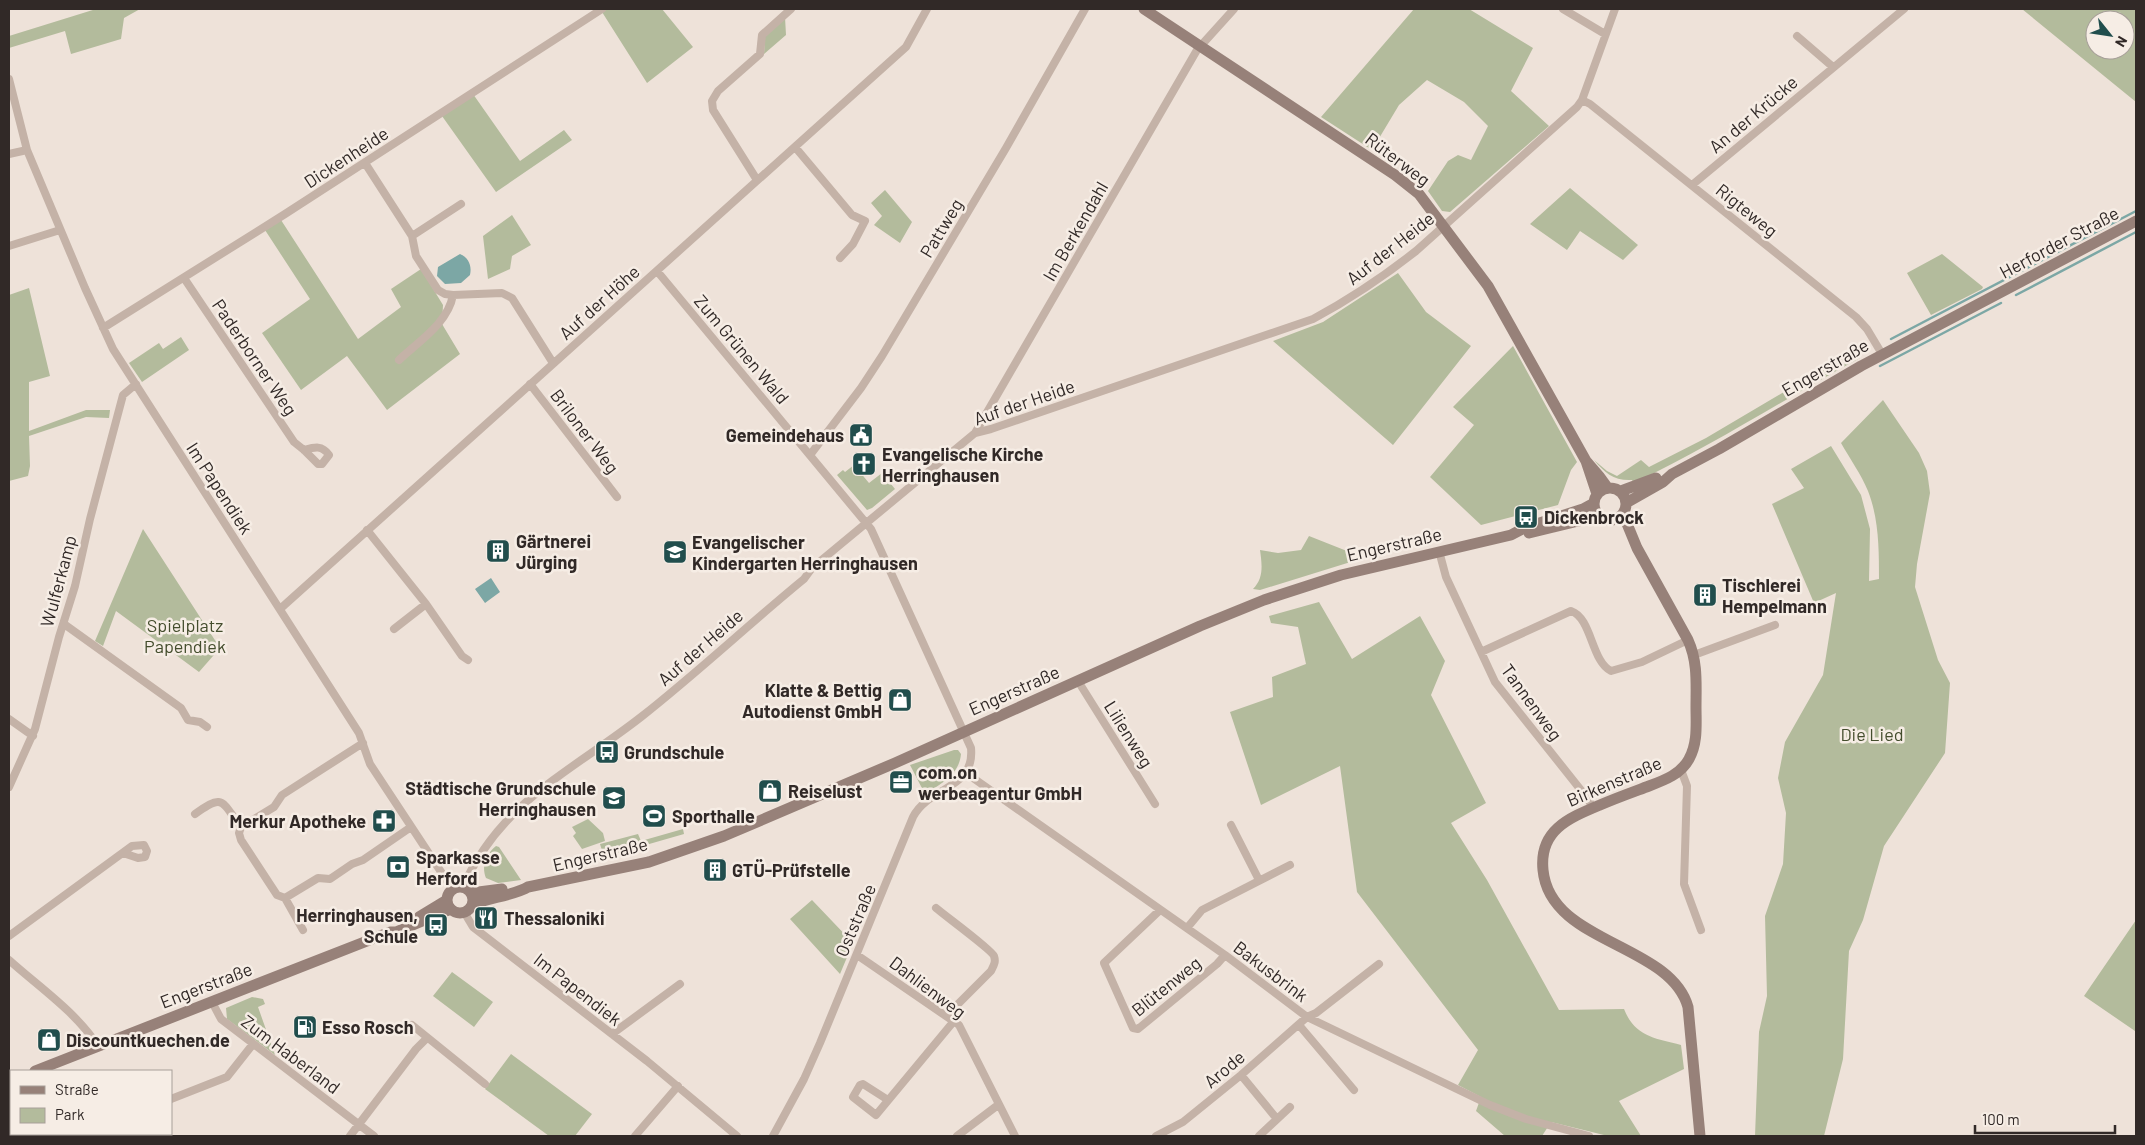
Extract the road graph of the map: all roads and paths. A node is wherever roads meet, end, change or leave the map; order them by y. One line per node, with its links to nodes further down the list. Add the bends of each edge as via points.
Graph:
1 (602, 9): 19 (street, Dickenheide)
2 (791, 9): 20 (street, via 762,35 760,54 718,91 712,101 713,110)
3 (927, 9): 16 (street, Auf der Höhe, via 906,47)
4 (1085, 9): 41 (street, Pattweg, via 882,356)
5 (1144, 9): 12 (main road, Rüterweg)
6 (1234, 9): 12 (street, Im Berkendahl)
7 (1563, 9): 10 (street)
8 (1615, 9): 10 (street, Auf der Heide)
9 (1904, 9): 13 (street, An der Krücke)
10 (1605, 34): 15 (street, Auf der Heide)
11 (1797, 36): 13 (street)
12 (1202, 45): 24 (main road, Rüterweg, via 1408,185); 39 (street, Im Berkendahl)
13 (1833, 67): 21 (street, An der Krücke)
14 (9, 79): 17 (street, Im Papendiek)
15 (1582, 100): 21 (street, Rigteweg); 24 (street, Auf der Heide)
16 (795, 146): 20 (street, Auf der Höhe); 28 (street, via 852,216 865,222 853,244)
17 (27, 150): 18 (street); 25 (street, Im Papendiek)
18 (9, 154)
19 (365, 162): 26 (street); 30 (street, Dickenheide)
20 (757, 180): 29 (street, Auf der Höhe)
21 (1692, 185): 34 (street, Rigteweg, via 1856,317)
22 (461, 204): 26 (street)
23 (2136, 221): 31 (main road, Herforder Straße)
24 (1444, 226): 39 (street, Auf der Heide, via 1392,271 1313,319 991,430); 44 (main road, Rüterweg, via 1488,286 1586,461 1599,476)
25 (60, 230): 27 (street); 33 (street, Im Papendiek)
26 (412, 236): 32 (street, via 416,256 438,290)
27 (9, 246)
28 (840, 258)
29 (657, 271): 36 (street, Auf der Höhe); 41 (street, Zum Grünen Wald)
30 (184, 278): 33 (street, Dickenheide); 40 (street, Paderborner Weg, via 294,442)
31 (1998, 294): 34 (main road, Engerstraße)
32 (453, 295): 35 (street, via 446,316); 36 (street, via 508,295)
33 (103, 328): 37 (street, Im Papendiek)
34 (1882, 354): 42 (main road, Engerstraße)
35 (398, 360)
36 (553, 363): 38 (street, Auf der Höhe)
37 (136, 384): 55 (street, Im Papendiek); 56 (street, Wulferkamp, via 123,395)
38 (530, 384): 45 (street, Briloner Weg); 50 (street, Auf der Höhe)
39 (975, 432): 49 (street, Auf der Heide)
40 (304, 450)
41 (810, 455): 49 (street, Zum Grünen Wald)
42 (1672, 474): 43 (main road, Engerstraße); 46 (main road, Engerstraße)
43 (1621, 491): 44 (main road, via 1614,488); 46 (main road)
44 (1599, 495): 47 (main road); 51 (main road, Engerstraße, via 1583,509)
45 (617, 497)
46 (1625, 508): 48 (main road); 52 (main road, Birkenstraße)
47 (1599, 516): 48 (main road); 51 (main road, Engerstraße, via 1542,531)
48 (1612, 520): 52 (main road, Birkenstraße)
49 (866, 522): 66 (street, Zum Grünen Wald); 82 (street, Auf der Heide, via 660,701 521,804 482,853)
50 (367, 530): 54 (street); 55 (street, Auf der Höhe)
51 (1517, 532): 53 (main road, Engerstraße)
52 (1637, 548): 59 (main road, Birkenstraße)
53 (1439, 551): 60 (street, Tannenweg, via 1446,577); 63 (main road, Engerstraße, via 1341,574 1272,597)
54 (426, 604): 58 (street); 62 (street)
55 (280, 608): 68 (street, Im Papendiek)
56 (64, 624): 65 (street, via 181,708 188,720); 67 (street, Wulferkamp)
57 (1775, 625): 61 (street)
58 (394, 629)
59 (1688, 640): 60 (street, via 1642,662 1611,671 1603,665 1580,616 1571,612); 61 (main road, Birkenstraße)
60 (1481, 652): 73 (street, Tannenweg, via 1495,682)
61 (1694, 655): 69 (main road, Birkenstraße, via 1696,738 1690,758)
62 (468, 660)
63 (1078, 681): 66 (main road, Engerstraße); 72 (street, Lilienweg)
64 (9, 719): 67 (street)
65 (207, 727)
66 (964, 732): 70 (street, via 972,756); 82 (main road, Engerstraße, via 699,846 649,862)
67 (33, 736): 71 (street, Wulferkamp)
68 (363, 743): 76 (street, via 282,795 274,807); 77 (street, Im Papendiek, via 370,764)
69 (1681, 770): 73 (main road, Birkenstraße); 87 (street, via 1686,786 1684,884)
70 (966, 773): 84 (street, Bakusbrink); 89 (street, Oststraße, via 916,811)
71 (9, 787)
72 (1155, 804)
73 (1593, 808): 125 (main road, Birkenstraße, via 1566,820 1548,842 1543,862 1546,884 1562,911 1660,970 1680,987 1688,1007)
74 (195, 814): 76 (street, via 217,801 223,803)
75 (1231, 825): 80 (street)
76 (241, 827): 81 (street, via 241,840 277,895)
77 (412, 827): 81 (street, via 330,879 318,878); 82 (street, Im Papendiek)
78 (123, 853): 88 (street)
79 (1290, 865): 80 (street)
80 (1259, 880): 85 (street, via 1202,910)
81 (286, 898): 86 (street)
82 (460, 900): 94 (main road, Engerstraße, via 394,927 390,932); 100 (street, Im Papendiek, via 473,927)
83 (936, 908): 95 (street, via 995,957 991,970)
84 (1160, 910): 85 (street, Bakusbrink); 90 (street, Blütenweg, via 1104,963 1131,1025 1138,1029)
85 (1187, 928): 90 (street, Bakusbrink)
86 (303, 930)
87 (1701, 930)
88 (9, 936)
89 (857, 955): 95 (street, Dahlienweg); 119 (street, Oststraße, via 804,1080)
90 (1225, 955): 96 (street, Bakusbrink)
91 (9, 960): 103 (street, via 71,1015)
92 (1379, 964): 96 (street, Arode)
93 (680, 984): 100 (street)
94 (212, 1002): 102 (street, Zum Haberland, via 221,1019); 103 (main road, Engerstraße)
95 (946, 1016): 97 (street, Dahlienweg)
96 (1307, 1017): 99 (street, Arode); 124 (street, Bakusbrink, via 1490,1105 1526,1119)
97 (954, 1022): 110 (street); 111 (street, Dahlienweg, via 959,1026)
98 (412, 1025): 101 (street)
99 (1299, 1025): 105 (street, Arode); 108 (street)
100 (612, 1034): 107 (street, Im Papendiek)
101 (427, 1038): 106 (street); 114 (street)
102 (253, 1044): 109 (street, via 227,1077); 114 (street, Zum Haberland)
103 (98, 1046): 104 (main road, Engerstraße)
104 (37, 1070)
105 (1241, 1075): 113 (street); 122 (street, Arode, via 1183,1122)
106 (484, 1084)
107 (678, 1086): 117 (street); 118 (street, Im Papendiek)
108 (1354, 1090)
109 (172, 1099)
110 (888, 1100): 110 (street, via 876,1115 853,1097 863,1084)
111 (998, 1105): 120 (street); 121 (street, Dahlienweg)
112 (1290, 1107): 113 (street)
113 (1278, 1119): 123 (street)
114 (358, 1124): 115 (street); 116 (street, Zum Haberland)
115 (350, 1136)
116 (374, 1136)
117 (636, 1136)
118 (737, 1136)
119 (773, 1136)
120 (957, 1136)
121 (1015, 1136)
122 (1156, 1136)
123 (1260, 1136)
124 (1590, 1136)
125 (1700, 1136)

